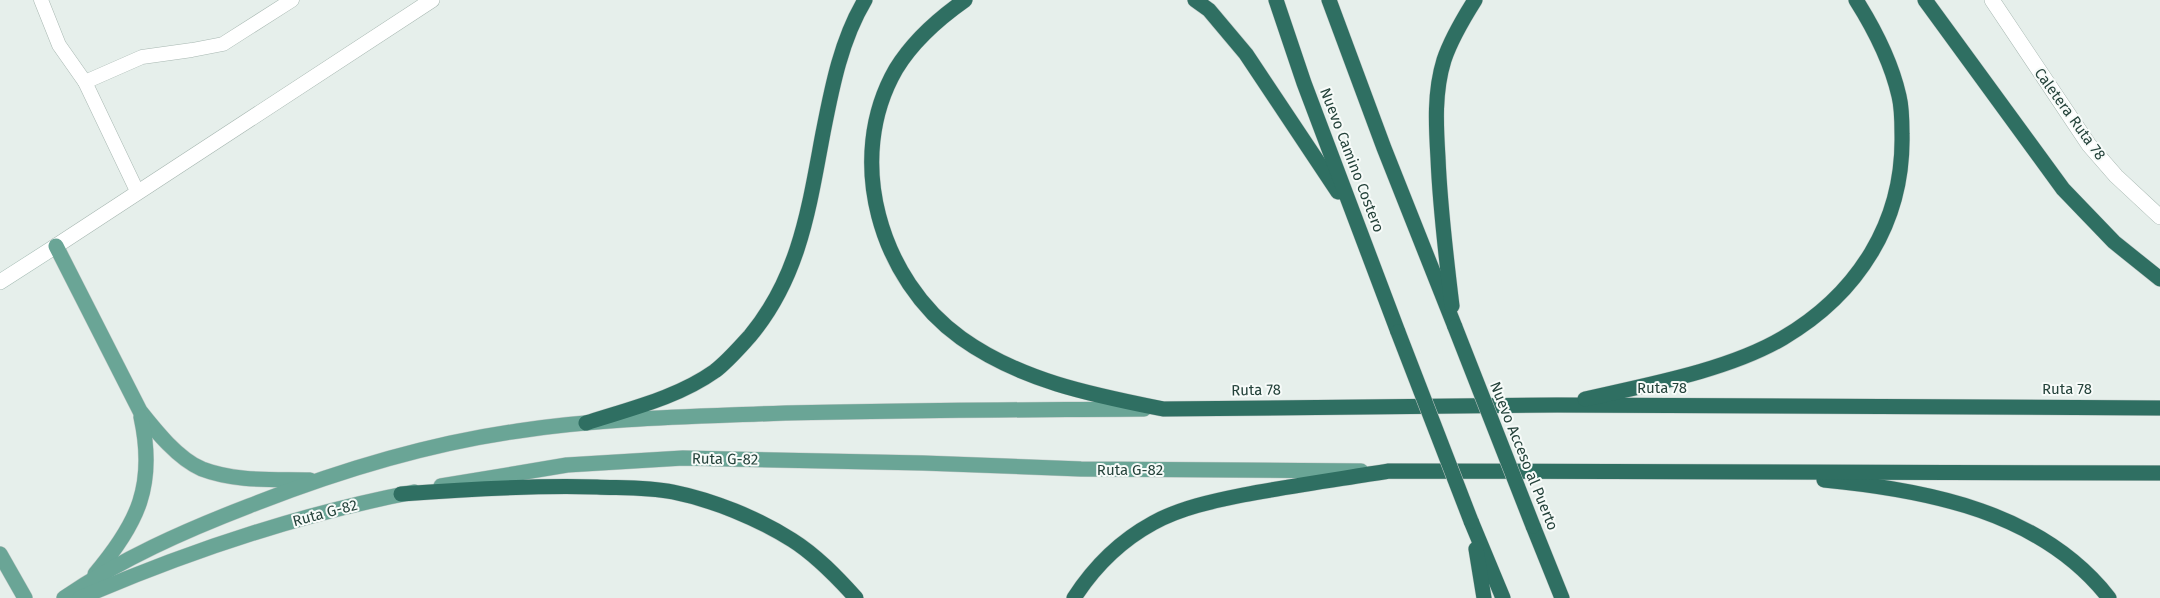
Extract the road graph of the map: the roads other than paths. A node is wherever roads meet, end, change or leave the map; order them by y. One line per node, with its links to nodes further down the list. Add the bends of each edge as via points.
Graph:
1 (41, 0): 13 (lane, via 59,45)
2 (292, 0): 13 (lane, via 223,44 142,57)
3 (432, 0): 14 (street)
4 (865, 0): 25 (highway, via 839,63 799,246 784,283 766,314 743,344 714,371 648,403)
5 (965, 0): 22 (highway, Ruta 78, via 913,45 896,70 881,102 871,168 874,200 895,260 930,311 961,338 997,360 1049,382 1105,398)
6 (1195, 0): 15 (highway, via 1209,10 1246,54)
7 (1276, 0): 15 (highway, Nuevo Camino Costero)
8 (1329, 0): 20 (highway)
9 (1475, 0): 20 (highway, via 1453,39 1438,85 1439,178)
10 (1856, 0): 21 (highway, via 1892,70 1900,98 1902,145 1890,217 1860,271 1836,299 1810,321 1753,353 1659,382)
11 (1925, 0): 18 (highway, via 2063,189 2114,242)
12 (1992, 0): 16 (street, Caletera Ruta 78, via 2090,145 2116,176)
13 (86, 82): 14 (lane)
14 (137, 191): 17 (street)
15 (1353, 214): 31 (highway, Nuevo Camino Costero, bridge)
16 (2160, 217)
17 (56, 246): 19 (street); 24 (main road)
18 (2160, 279)
19 (0, 282)
20 (1454, 327): 41 (highway, Nuevo Acceso al Puerto, bridge)
21 (1557, 405): 22 (highway, Ruta 78); 23 (highway, Ruta 78)
22 (1163, 408): 25 (main road, Ruta G-82, via 827,412)
23 (2160, 408)
24 (140, 411): 29 (main road, via 156,432 201,468 261,480); 33 (main road, via 147,442 143,490 133,520 119,545)
25 (586, 423): 29 (main road, Ruta G-82, via 516,431 448,444)
26 (1389, 471): 27 (highway); 30 (main road, Ruta G-82, via 1080,469 683,458 567,465); 38 (highway, via 1265,491 1180,511 1154,522 1107,556)
27 (1740, 472): 28 (highway); 42 (highway, via 1894,490 1942,499 1992,515 2048,541 2084,570)
28 (2160, 473)
29 (318, 480): 33 (main road, Ruta G-82, via 192,529)
30 (401, 494): 36 (main road, Ruta G-82, via 248,534); 37 (highway, via 534,486 673,492 740,514 792,540 838,578)
31 (1471, 521): 39 (highway); 40 (highway)
32 (0, 554): 34 (main road)
33 (88, 581): 35 (main road, Ruta G-82)
34 (25, 598)
35 (64, 598)
36 (80, 598)
37 (856, 598)
38 (1074, 598)
39 (1484, 598)
40 (1503, 598)
41 (1562, 598)
42 (2109, 598)

